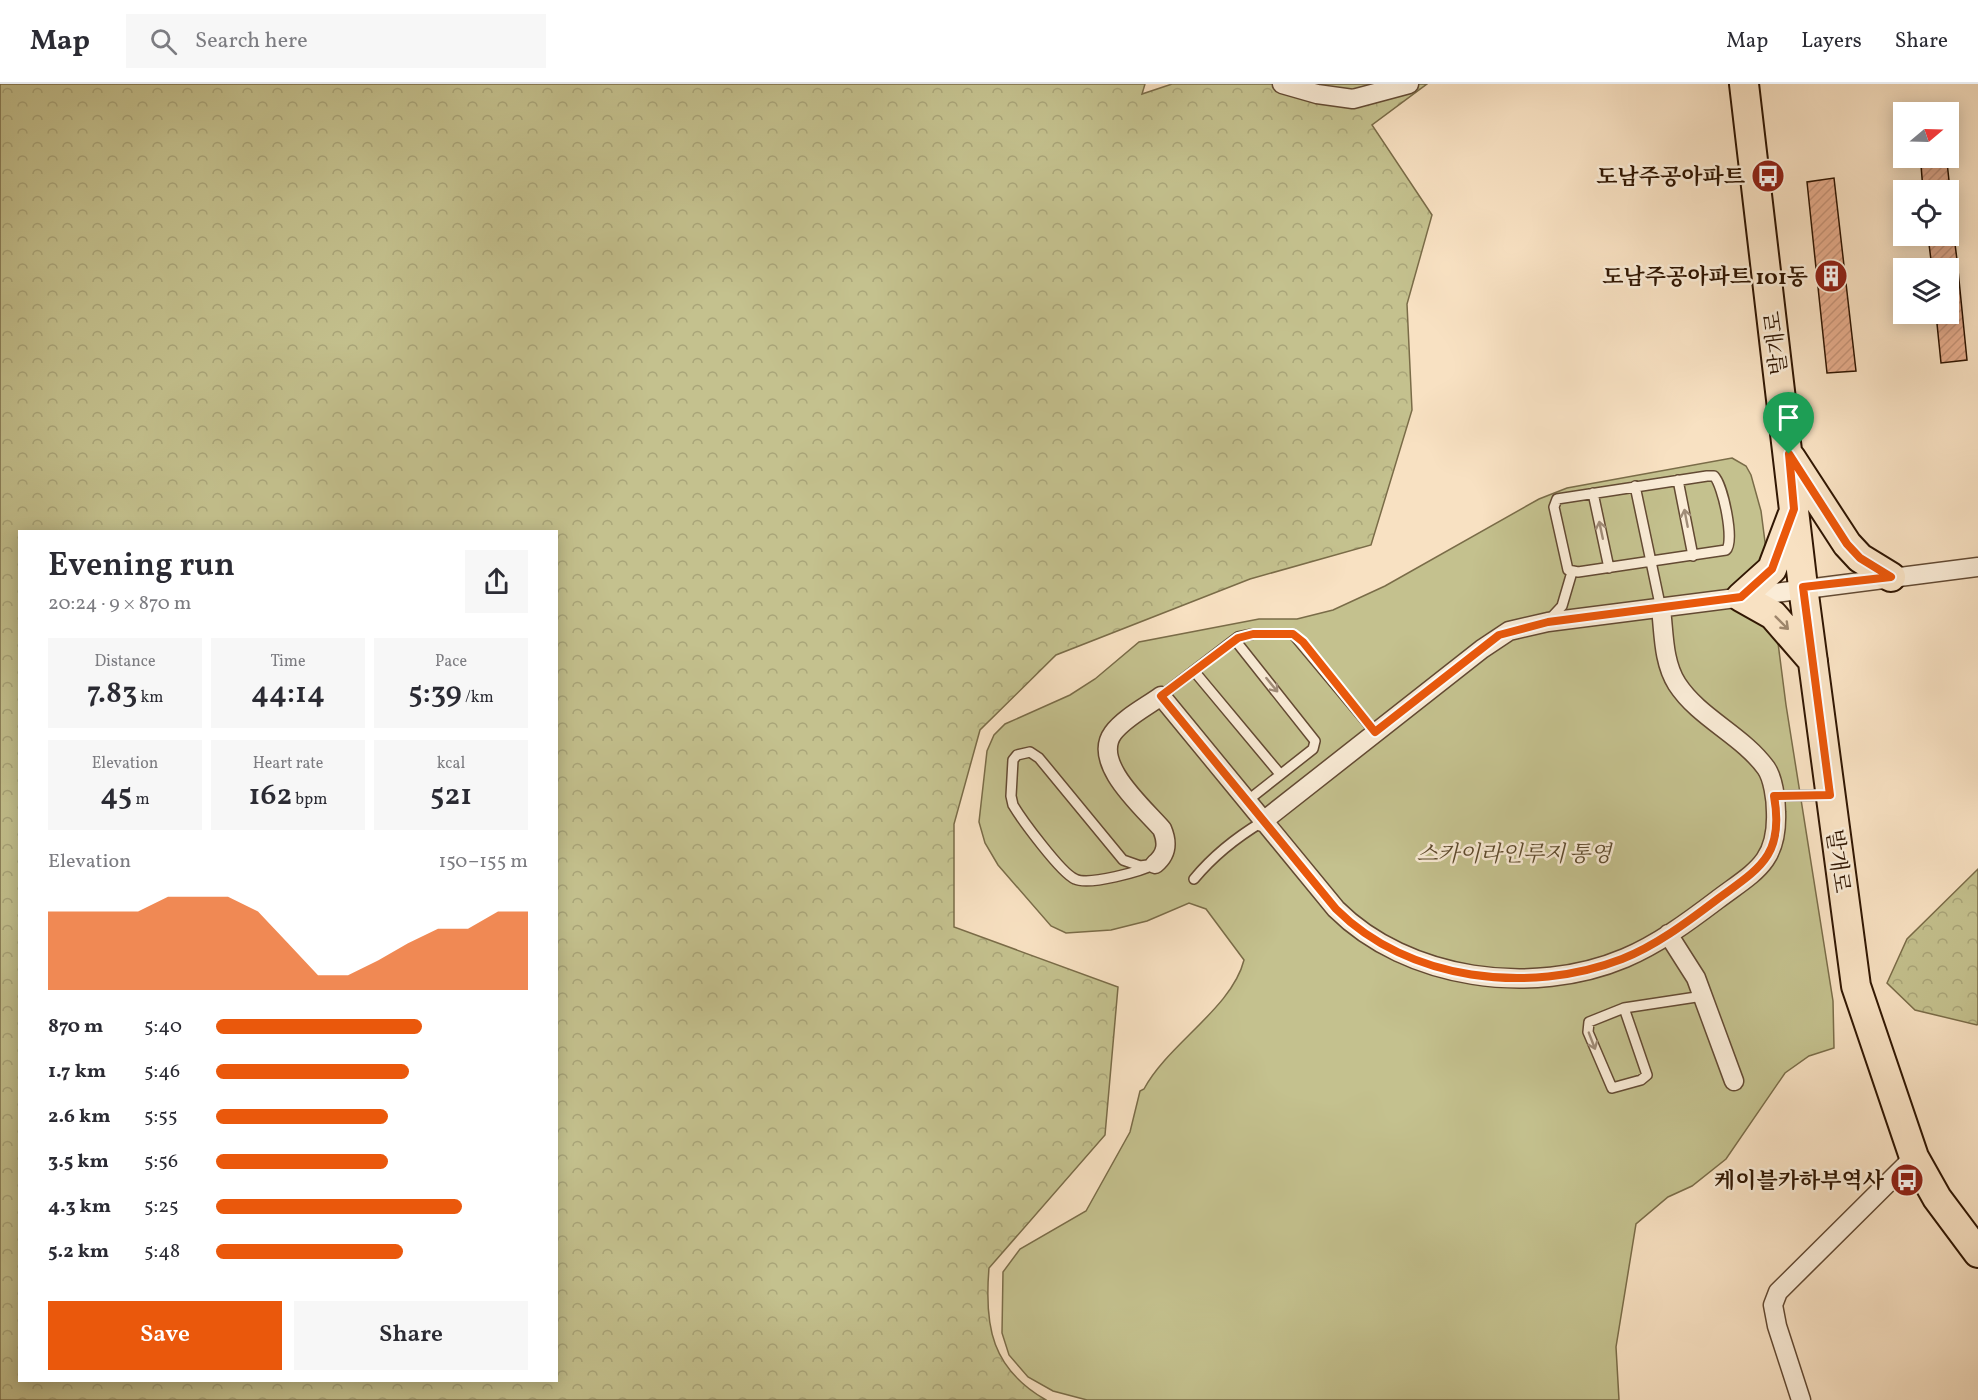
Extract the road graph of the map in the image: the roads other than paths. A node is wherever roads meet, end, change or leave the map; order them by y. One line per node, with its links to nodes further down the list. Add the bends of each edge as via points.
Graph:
1 (1282, 84): 2 (street, via 1353,99)
2 (1409, 84)
3 (1744, 84): 4 (main road, 발개로)
4 (1789, 454): 8 (main road, 발개로); 14 (main road, via 1847,544 1860,558)
5 (1678, 480): 6 (lane); 9 (lane, one-way to 5); 9 (lane, via 1714,476 1721,486 1729,547 1719,553)
6 (1635, 486): 7 (lane); 10 (lane)
7 (1593, 493): 12 (lane, one-way to 7); 13 (lane, via 1554,502 1567,565)
8 (1794, 509): 15 (main road, 발개로); 16 (main road, via 1772,569)
9 (1693, 556): 10 (lane)
10 (1653, 562): 12 (lane); 17 (lane)
11 (1978, 567): 14 (street)
12 (1609, 568): 13 (lane)
13 (1572, 572): 18 (lane, via 1562,606)
14 (1891, 577): 15 (street)
15 (1803, 587): 16 (street); 20 (main road, 발개로)
16 (1741, 597): 17 (street); 20 (main road, one-way to 20, via 1773,615)
17 (1661, 609): 18 (street); 26 (street, via 1667,657 1677,684 1767,769)
18 (1548, 622): 23 (street, via 1499,635)
19 (1235, 640): 21 (lane); 23 (lane, via 1253,634 1293,634); 24 (lane, one-way to 24, via 1315,741 1312,749)
20 (1813, 661): 25 (main road, 발개로)
21 (1194, 671): 22 (lane); 24 (lane)
22 (1161, 696): 27 (street); 29 (street, via 1113,732 1107,750 1111,769 1162,829 1165,852)
23 (1375, 732): 28 (street)
24 (1280, 774): 27 (lane)
25 (1830, 795): 26 (lane); 35 (main road, 발개로, via 1856,986)
26 (1774, 796): 31 (street, via 1776,835 1768,858)
27 (1247, 801): 28 (street)
28 (1262, 822): 30 (lane, via 1239,836); 31 (street, via 1350,922 1381,945 1461,972 1511,978 1563,975 1623,959)
29 (1155, 864): 29 (lane, via 1140,866 1123,860 1035,754 1017,755 1012,766 1013,805 1067,874 1082,881)
30 (1194, 879)
31 (1668, 934): 32 (street)
32 (1703, 996): 33 (lane); 34 (street)
33 (1624, 1008): 33 (lane, one-way to 33, via 1594,1018 1588,1026 1612,1088 1647,1075)
34 (1734, 1081)
35 (1914, 1157): 36 (main road, 발개로, via 1937,1198); 37 (street, via 1778,1292 1773,1305 1777,1326)
36 (1978, 1253)
37 (1801, 1400)

